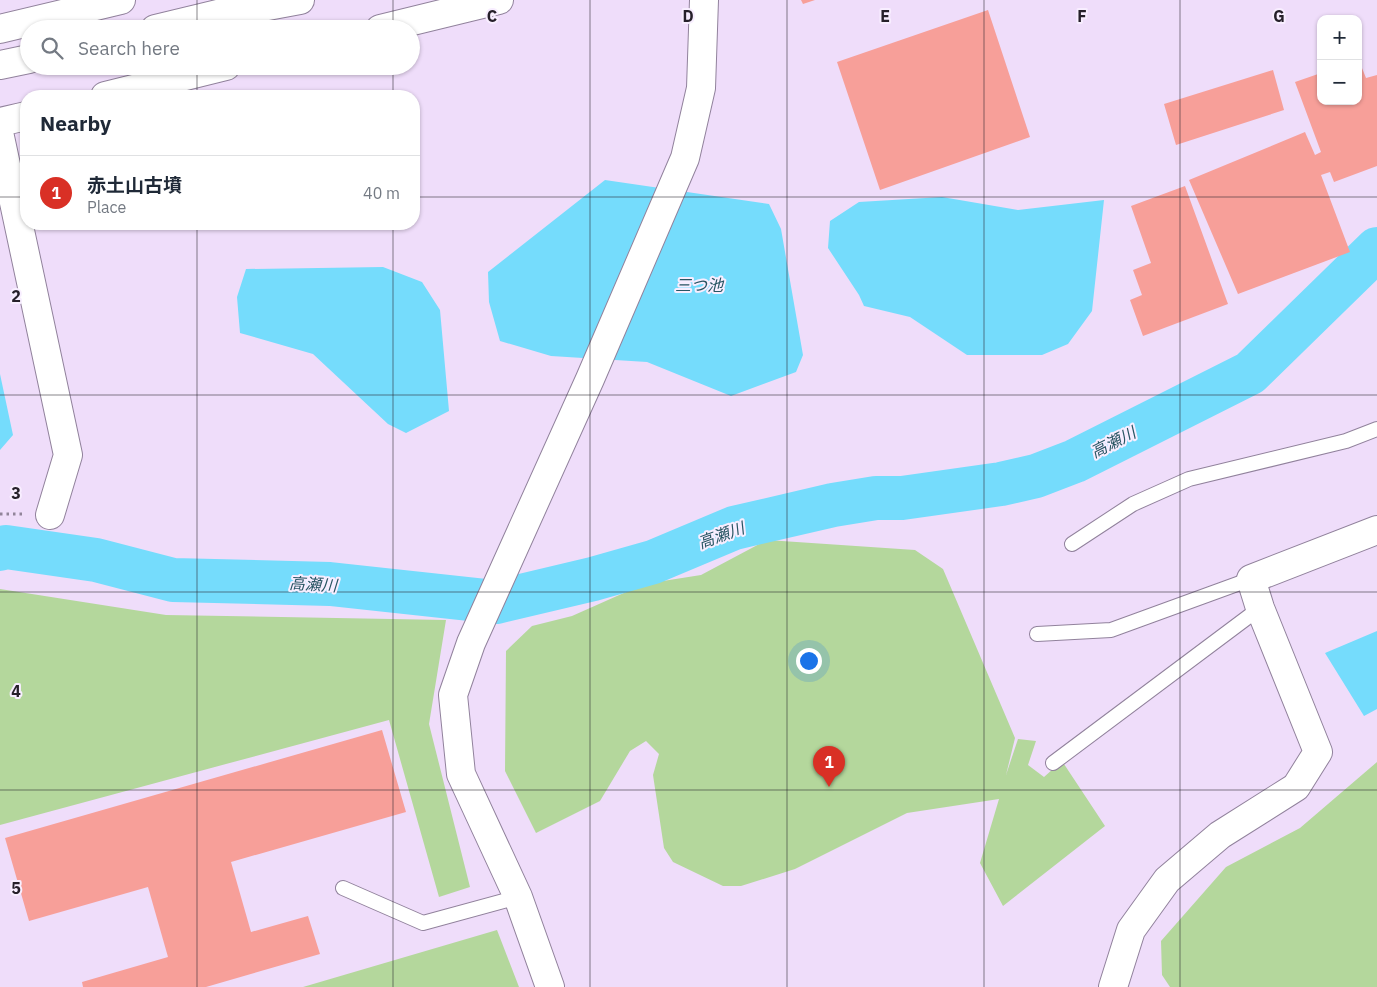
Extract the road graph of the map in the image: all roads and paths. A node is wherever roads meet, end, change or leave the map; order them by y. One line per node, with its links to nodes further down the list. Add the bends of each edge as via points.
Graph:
1 (121, 0): 7 (main road)
2 (276, 0): 6 (main road)
3 (300, 0): 6 (main road)
4 (499, 0): 9 (main road)
5 (704, 0): 28 (main road, via 701,88 686,158 471,643 453,695 461,774)
6 (204, 17): 8 (main road)
7 (38, 20)
8 (192, 20)
9 (417, 20)
10 (20, 24): 11 (main road)
11 (0, 29)
12 (20, 61): 13 (main road)
13 (0, 65)
14 (190, 75): 15 (main road)
15 (129, 90)
16 (20, 117): 17 (main road)
17 (0, 122)
18 (0, 137): 20 (main road, via 68,455)
19 (1377, 429): 22 (lane, via 1346,441 1189,479 1133,504)
20 (50, 515)
21 (1377, 530): 23 (main road)
22 (1072, 544)
23 (1251, 579): 24 (main road); 25 (lane, via 1111,630)
24 (1260, 608): 26 (lane); 30 (main road, via 1318,752 1296,787 1220,835 1167,880 1131,930)
25 (1037, 634)
26 (1053, 763)
27 (343, 888): 28 (lane, via 423,923)
28 (518, 897): 29 (main road)
29 (550, 987)
30 (1113, 987)

